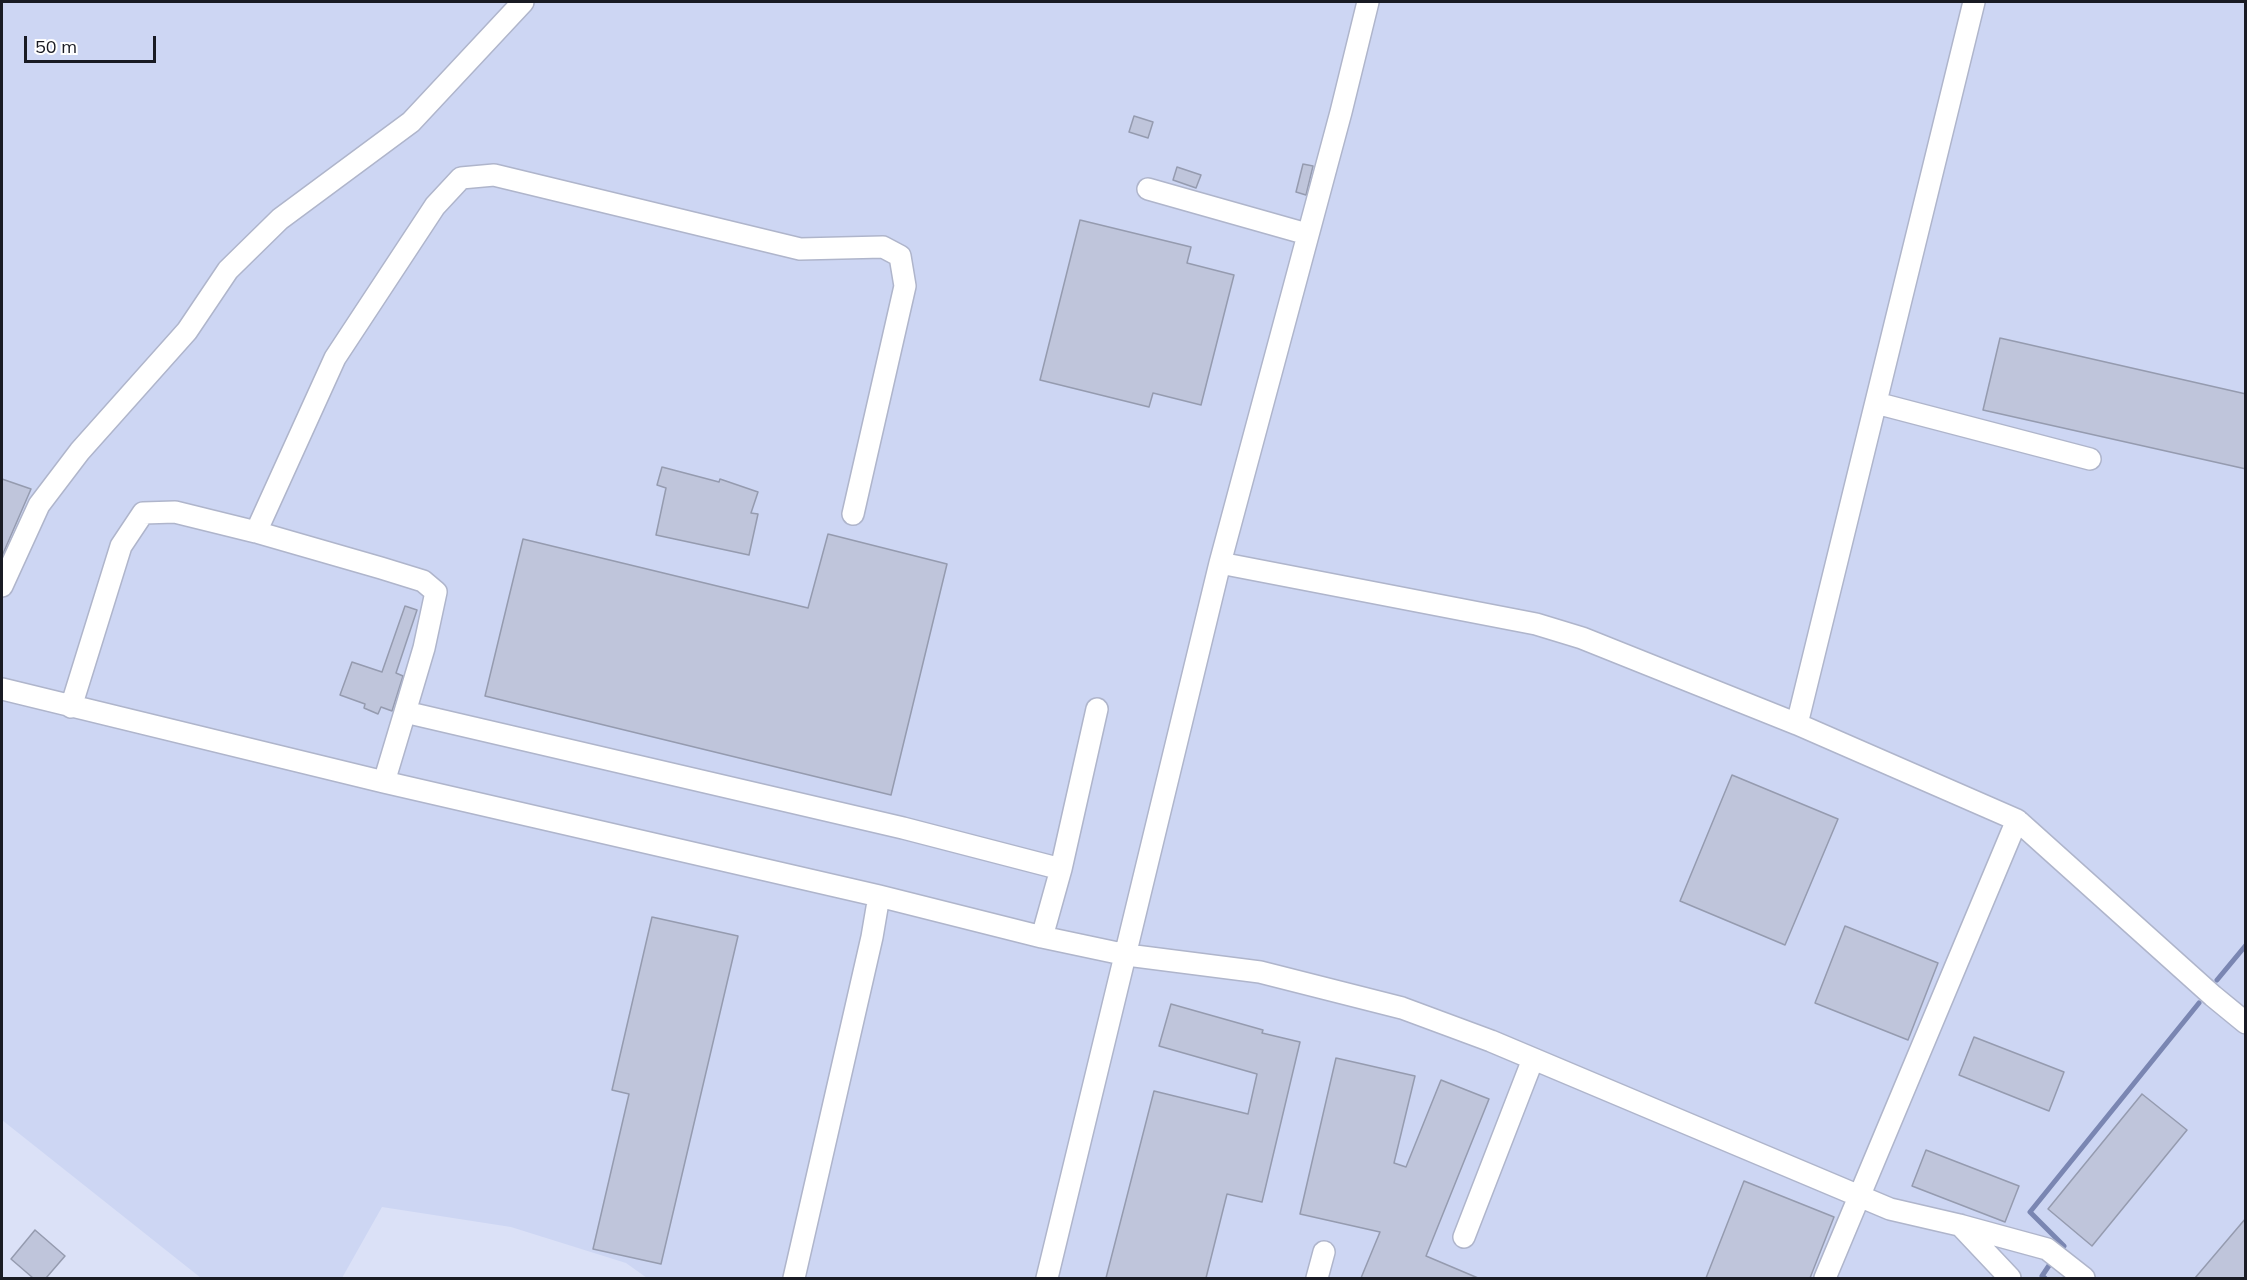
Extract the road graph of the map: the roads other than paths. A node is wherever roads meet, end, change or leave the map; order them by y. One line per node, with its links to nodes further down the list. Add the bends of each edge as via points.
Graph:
1 (523, 2): 11 (street, via 411,122 280,219 228,270 187,331 80,451 39,505)
2 (1368, 2): 5 (street)
3 (1974, 2): 6 (street)
4 (1148, 189): 5 (street)
5 (1307, 234): 10 (street)
6 (1876, 403): 7 (street); 16 (street)
7 (2090, 459)
8 (853, 514): 9 (street, via 905,286 900,255 883,247 800,249 494,175 461,178 422,225 335,358)
9 (256, 532): 13 (street, via 175,512 143,513 121,546); 15 (street, via 423,581 436,592)
10 (1220, 563): 16 (street, via 1536,624 1582,638); 22 (street)
11 (2, 586)
12 (2, 689): 13 (street)
13 (71, 707): 17 (street)
14 (1097, 709): 19 (street)
15 (405, 712): 17 (street); 19 (street)
16 (1797, 724): 18 (street)
17 (384, 782): 20 (street)
18 (2017, 820): 23 (street); 25 (street)
19 (1061, 868): 21 (street)
20 (879, 896): 21 (street); 29 (street)
21 (1042, 937): 22 (street)
22 (1127, 955): 24 (street, via 1260,972 1402,1008); 30 (street)
23 (2246, 1023)
24 (1533, 1059): 25 (street); 27 (street)
25 (1860, 1197): 26 (street, via 1890,1209); 32 (street)
26 (1959, 1225): 33 (street); 34 (street, via 2047,1249)
27 (1464, 1237)
28 (1324, 1252): 31 (street)
29 (794, 1278)
30 (1047, 1278)
31 (1317, 1278)
32 (1825, 1278)
33 (2010, 1278)
34 (2084, 1278)

